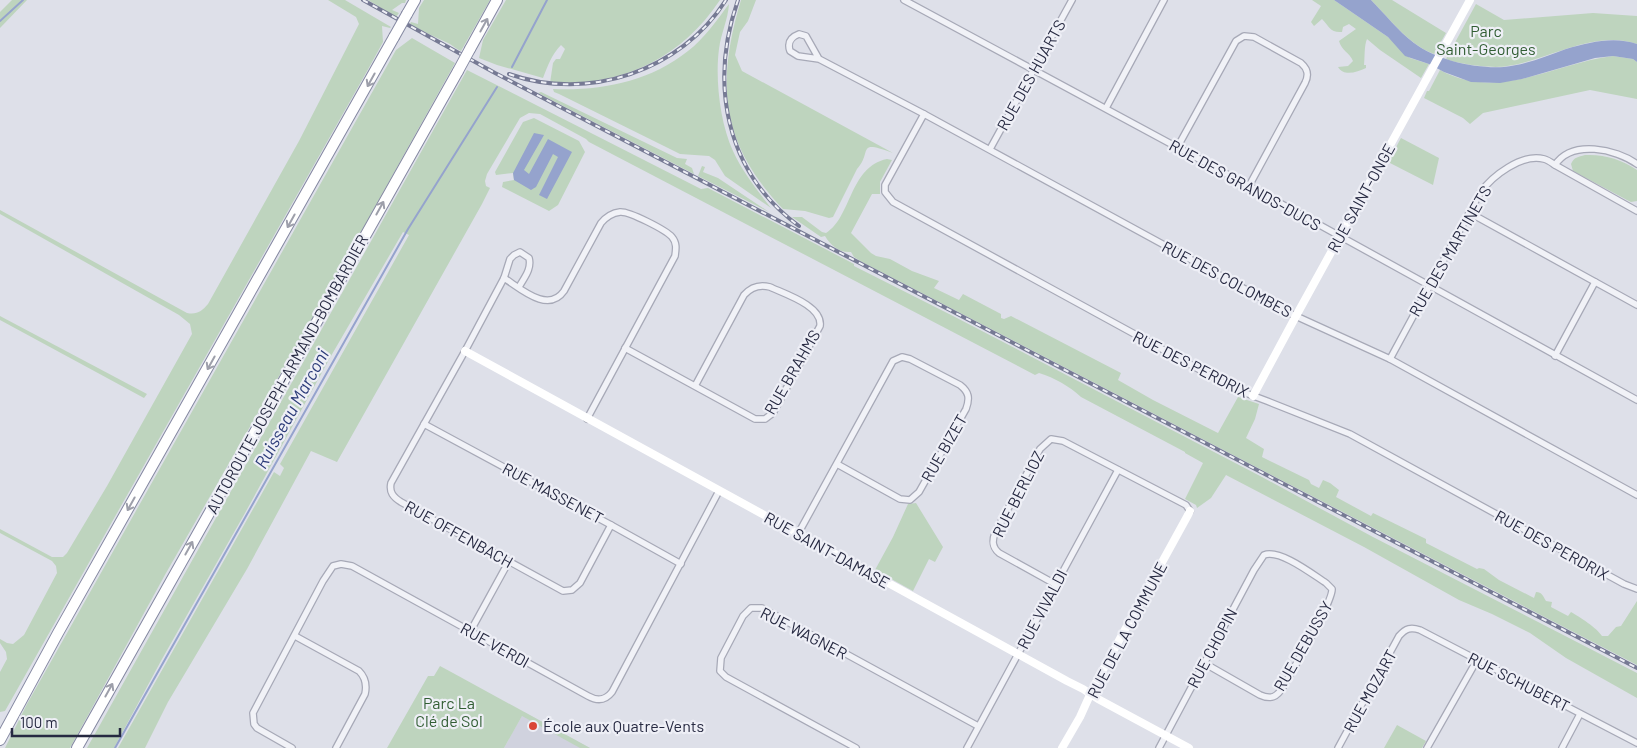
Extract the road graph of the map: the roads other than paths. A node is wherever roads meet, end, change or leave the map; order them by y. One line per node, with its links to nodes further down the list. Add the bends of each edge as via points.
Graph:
1 (415, 0): 56 (highway, one-way to 56, bridge)
2 (497, 0): 58 (highway, AUTOROUTE JOSEPH-ARMAND-BOMBARDIER, one-way to 2, bridge)
3 (904, 0): 8 (street, RUE DES GRANDS-DUCS)
4 (1072, 0): 8 (street, RUE DES HUARTS)
5 (1164, 0): 9 (street)
6 (1470, 0): 18 (street, RUE SAINT-ONGE)
7 (819, 59): 7 (street, RUE DES COLOMBES, via 806,36 799,34 790,40 789,47 795,55); 10 (street, RUE DES COLOMBES)
8 (1034, 70): 9 (street, RUE DES GRANDS-DUCS); 12 (street, RUE DES HUARTS)
9 (1106, 108): 11 (street, RUE DES GRANDS-DUCS)
10 (924, 114): 12 (street, RUE DES COLOMBES); 30 (street, RUE DES PERDRIX, via 885,185 885,192 893,202)
11 (1177, 148): 15 (street, RUE DES GRANDS-DUCS); 15 (street, via 1238,38 1248,36 1261,41 1301,63 1307,78)
12 (990, 149): 24 (street, RUE DES COLOMBES)
13 (1637, 164): 14 (street, via 1614,153 1593,150 1570,153)
14 (1555, 165): 16 (street, RUE DES MARTINETS); 17 (street, RUE DES MARTINETS, via 1539,159 1507,168 1484,188)
15 (1249, 186): 18 (street, RUE DES GRANDS-DUCS)
16 (1637, 211)
17 (1470, 213): 20 (street); 22 (street, RUE DES MARTINETS)
18 (1340, 237): 22 (street, RUE DES GRANDS-DUCS); 24 (street, RUE SAINT-ONGE)
19 (504, 278): 21 (street); 21 (street, RUE OFFENBACH, via 512,256 520,252 526,254 530,268); 26 (street, RUE OFFENBACH)
20 (1595, 282): 23 (street); 27 (street)
21 (519, 287): 25 (street, via 544,301 562,295 600,223 613,214 629,213 668,234 675,243 675,256)
22 (1429, 287): 27 (street, RUE DES GRANDS-DUCS); 28 (street, RUE DES MARTINETS)
23 (1637, 305)
24 (1296, 316): 28 (street, RUE DES COLOMBES); 30 (street, RUE SAINT-ONGE)
25 (625, 348): 29 (street, RUE BRAHMS); 32 (street)
26 (465, 351): 32 (street, RUE SAINT-DAMASE); 33 (street, RUE OFFENBACH)
27 (1555, 356): 31 (street, RUE DES GRANDS-DUCS)
28 (1390, 359): 37 (street, RUE DES COLOMBES)
29 (695, 386): 29 (street, RUE BRAHMS, via 755,418 769,417 820,326 816,311 765,285 753,287 744,295)
30 (1253, 396): 45 (street, RUE DES PERDRIX, via 1350,434)
31 (1637, 400)
32 (586, 419): 36 (street, RUE SAINT-DAMASE)
33 (424, 424): 39 (street, RUE MASSENET); 42 (street, RUE OFFENBACH, via 391,483 392,494)
34 (837, 464): 34 (street, RUE BIZET, via 900,499 910,500 919,492 966,409 967,390 910,358 896,358); 40 (street, RUE BIZET)
35 (1118, 470): 38 (street, RUE BERLIOZ); 44 (street, RUE VIVALDI); 44 (street, RUE BERLIOZ, via 1060,440 1051,439 1040,449 992,542 999,553)
36 (719, 492): 40 (street, RUE SAINT-DAMASE); 43 (street, RUE VERDI)
37 (1637, 495)
38 (1190, 510): 52 (street, RUE DE LA COMMUNE)
39 (611, 525): 42 (street, RUE OFFENBACH, via 580,583 572,590 559,589); 43 (street, RUE MASSENET)
40 (798, 534): 49 (street, RUE SAINT-DAMASE)
41 (1270, 554): 51 (street, RUE CHOPIN, via 1264,556 1256,567); 51 (street, RUE DEBUSSY, via 1284,558 1332,589 1324,613 1283,687 1277,695 1269,698)
42 (509, 561): 46 (street)
43 (681, 564): 46 (street, RUE VERDI, via 612,692 605,699 593,698)
44 (1055, 584): 49 (street, RUE VIVALDI)
45 (1637, 589)
46 (470, 632): 48 (street, RUE VERDI, via 352,566 336,564 330,569)
47 (1402, 634): 50 (street, RUE SCHUBERT, via 1409,628 1420,630); 66 (street, RUE MOZART)
48 (295, 636): 59 (street, RUE VERDI, via 253,713 254,724 261,731); 60 (street, via 363,675 366,694)
49 (1018, 655): 52 (street, RUE SAINT-DAMASE); 54 (street, RUE VIVALDI)
50 (1477, 660): 53 (street, RUE SCHUBERT); 67 (street)
51 (1204, 663): 55 (street, RUE CHOPIN)
52 (1091, 694): 55 (street, RUE SAINT-DAMASE); 63 (street, RUE DE LA COMMUNE)
53 (1580, 714): 57 (street, RUE SCHUBERT); 68 (street)
54 (978, 726): 61 (street, RUE WAGNER, via 762,608 751,608 743,616 721,658 720,672); 62 (street, RUE VIVALDI)
55 (1166, 736): 64 (street, RUE CHOPIN); 65 (street, RUE SAINT-DAMASE)
56 (0, 740)
57 (1637, 743)
58 (78, 748)
59 (292, 748)
60 (336, 748)
61 (856, 748)
62 (967, 748)
63 (1062, 748)
64 (1160, 748)
65 (1188, 748)
66 (1338, 748)
67 (1427, 748)
68 (1562, 748)

